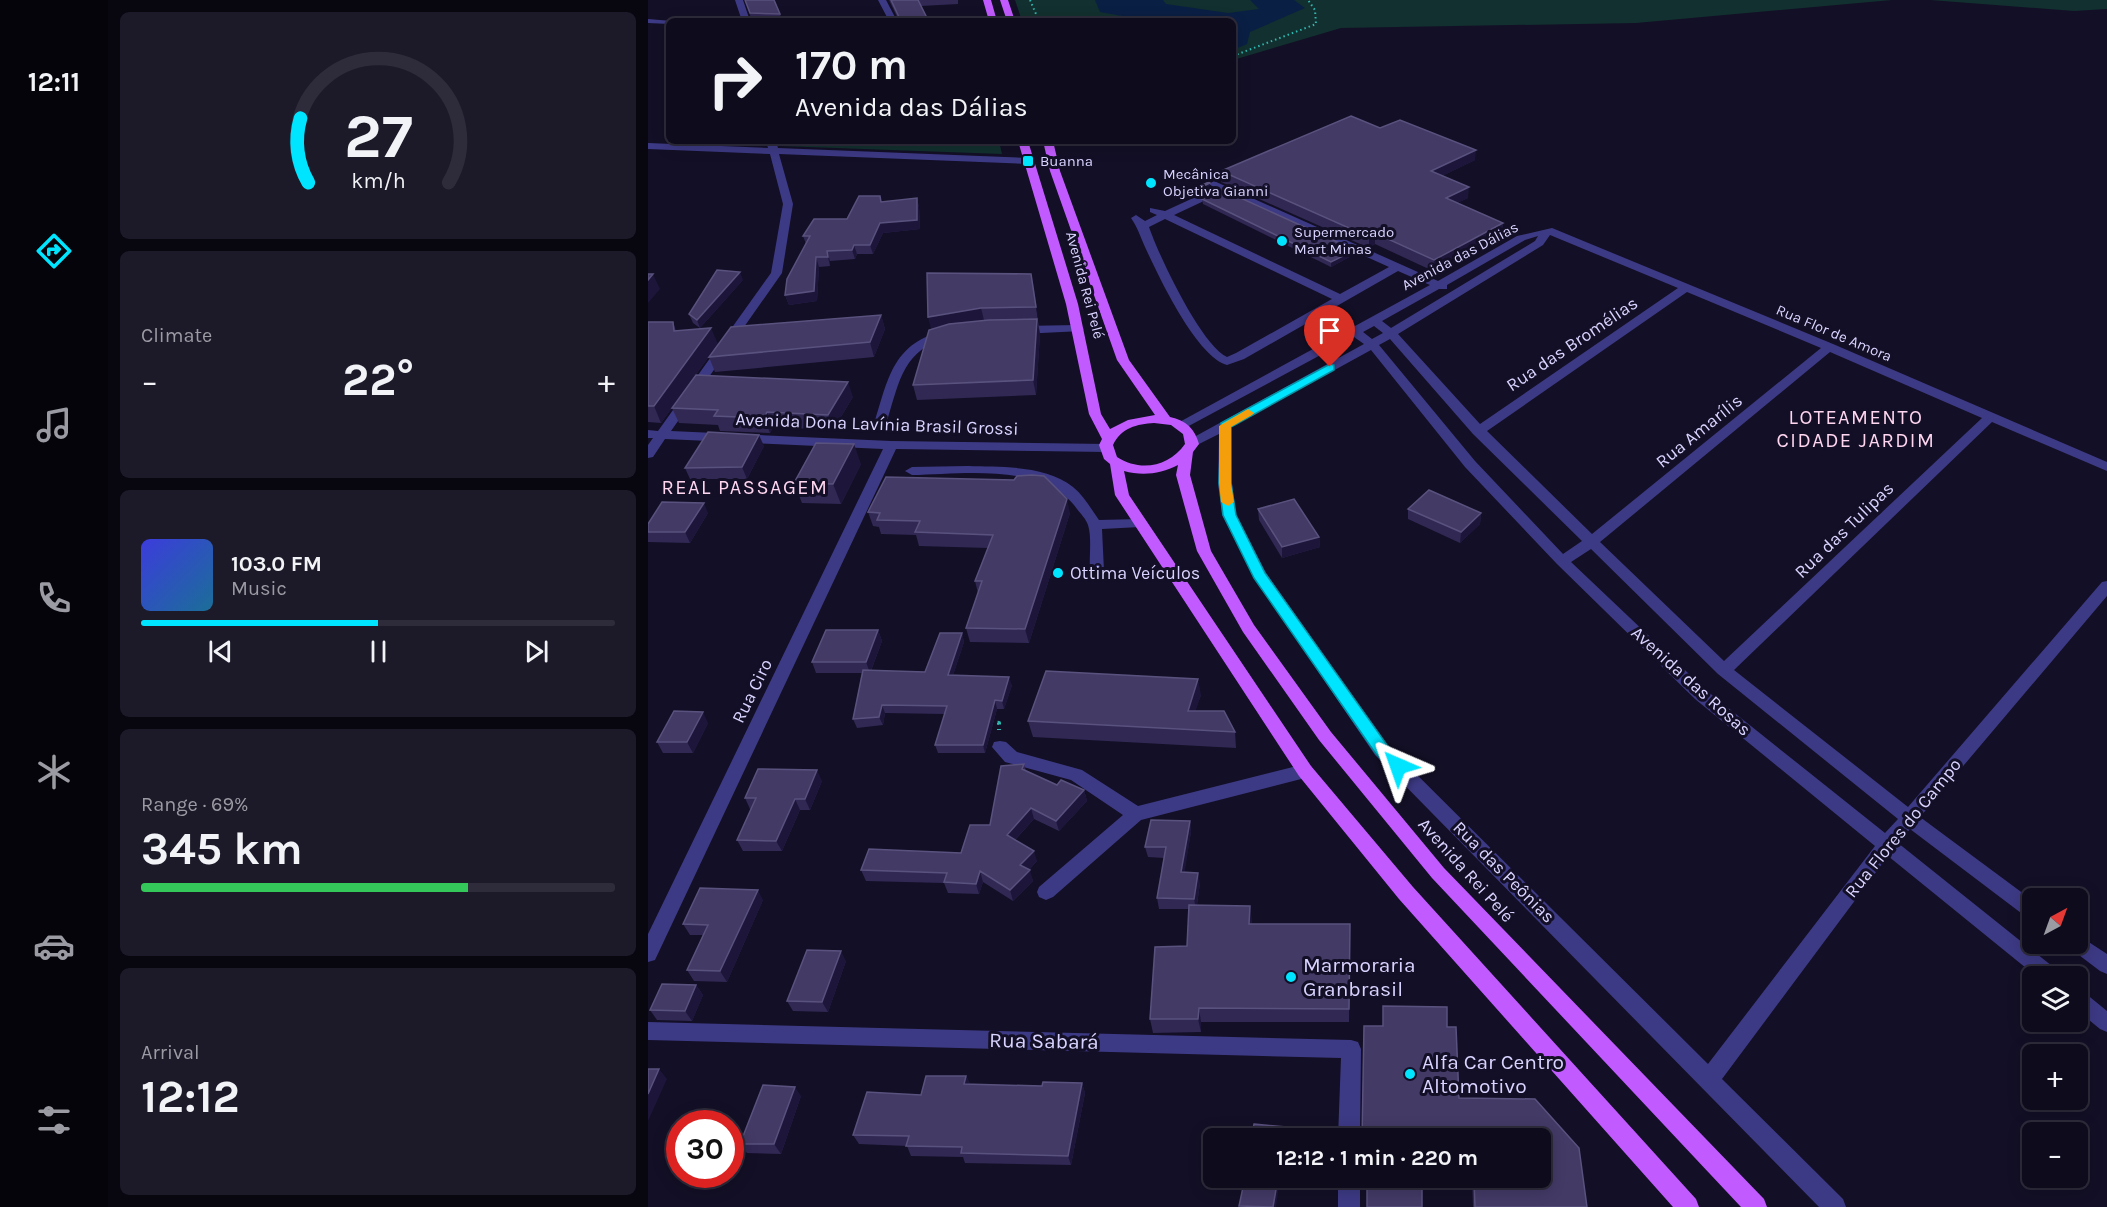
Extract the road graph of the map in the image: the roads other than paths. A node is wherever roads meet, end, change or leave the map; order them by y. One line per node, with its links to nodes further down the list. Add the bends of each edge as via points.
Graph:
1 (740, 0): 5 (street)
2 (882, 0): 6 (street)
3 (987, 0): 7 (main road)
4 (1004, 0): 8 (main road)
5 (745, 18)
6 (891, 18)
7 (992, 18)
8 (1010, 18)
9 (648, 21): 10 (street)
10 (666, 22)
11 (1024, 144): 15 (main road, Avenida Rei Pelé)
12 (1048, 144): 32 (main road, Avenida Rei Pelé, via 1123,360)
13 (648, 146): 14 (street)
14 (772, 146): 15 (street); 37 (street, via 788,204 776,273)
15 (1028, 161): 24 (main road, Avenida Rei Pelé)
16 (1159, 213): 18 (street, via 1218,186); 22 (street); 22 (street, via 1139,222 1193,327 1222,360 1240,356)
17 (1548, 230): 19 (street, Avenida das Dálias, via 1521,238); 20 (street, Rua Flor de Amora); 21 (street, Avenida das Dálias, via 1539,243)
18 (1399, 266): 19 (street); 22 (street)
19 (1437, 284): 21 (street); 23 (street, Avenida das Dálias)
20 (1687, 287): 30 (street, Rua Flor de Amora); 36 (street, Rua das Bromélias)
21 (1457, 293): 28 (street, Avenida das Dálias)
22 (1341, 299)
23 (1374, 321): 27 (street, Avenida das Dálias); 28 (street, Avenida das Rosas)
24 (1078, 329): 25 (street); 38 (main road, Avenida Rei Pelé, via 1095,414)
25 (1012, 330)
26 (960, 332): 33 (street, via 923,340 906,355 899,364)
27 (1355, 332): 29 (street, Avenida das Rosas); 34 (street, Avenida das Dálias)
28 (1391, 333): 29 (street, Avenida das Dálias); 36 (street, Avenida das Rosas)
29 (1372, 344): 35 (street, Avenida das Dálias); 48 (street, Avenida das Rosas, via 1470,464)
30 (1829, 347): 31 (street, Rua Flor de Amora); 47 (street, Rua Amarílis)
31 (1990, 417): 43 (street, Rua Flor de Amora); 51 (street, Rua das Tulipas)
32 (1165, 420): 34 (main road); 38 (main road, via 1132,422 1114,432)
33 (881, 421)
34 (1180, 425): 40 (main road, via 1189,432)
35 (1225, 426): 40 (street, Avenida das Dálias); 66 (street, Rua das Peônias, via 1229,515 1259,574 1382,750)
36 (1478, 430): 47 (street, Avenida das Rosas)
37 (655, 434): 39 (street, Avenida Dona Lavínia Brasil Grossi); 41 (street)
38 (1107, 443): 39 (street, Avenida Dona Lavínia Brasil Grossi); 42 (main road)
39 (891, 445): 60 (street, Rua Ciro)
40 (1190, 447): 42 (main road, via 1174,463 1154,469 1140,470); 71 (main road, Avenida Rei Pelé, via 1185,486 1204,551 1248,628 1325,736 1438,873)
41 (648, 454)
42 (1116, 463): 45 (main road, via 1122,495)
43 (2107, 467)
44 (912, 471): 46 (street, via 1045,476 1071,492)
45 (1140, 523): 46 (street); 53 (main road)
46 (1095, 525): 49 (street)
47 (1591, 542): 48 (street, Rua Amarílis); 51 (street, Avenida das Rosas)
48 (1562, 561): 56 (street, Avenida das Rosas, via 1701,695)
49 (1097, 571)
50 (2107, 586): 55 (street, Rua Flores do Campo)
51 (1724, 670): 55 (street, Avenida das Rosas)
52 (1000, 747): 54 (street, via 1011,757 1076,775)
53 (1305, 771): 54 (street); 70 (main road, via 1406,893)
54 (1136, 814): 57 (street)
55 (1910, 818): 56 (street, Rua Flores do Campo); 58 (street, Avenida das Rosas)
56 (1886, 845): 62 (street, Avenida das Rosas); 66 (street, Rua Flores do Campo)
57 (1046, 892)
58 (2022, 902)
59 (2088, 951): 61 (street)
60 (648, 954)
61 (2107, 965)
62 (2037, 966)
63 (2088, 1007): 64 (street)
64 (2107, 1023)
65 (648, 1030): 67 (street, Rua Sabará, via 1351,1049)
66 (1709, 1078): 72 (street, Rua das Peônias)
67 (1350, 1128)
68 (1349, 1188): 69 (street)
69 (1349, 1207)
70 (1688, 1207)
71 (1756, 1207)
72 (1835, 1207)

